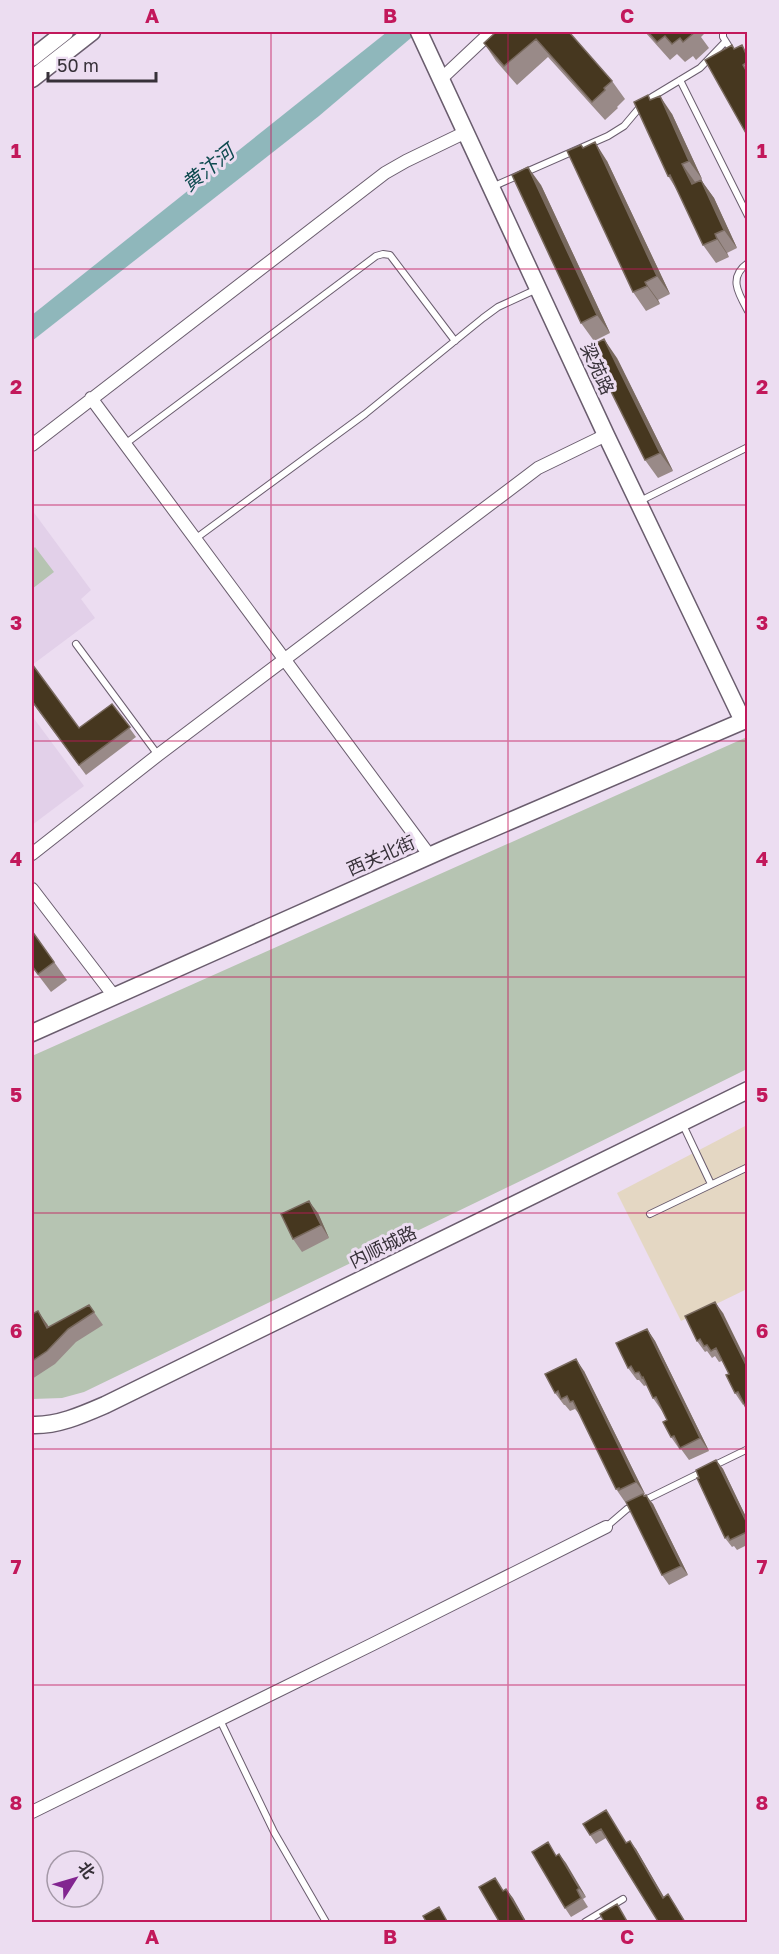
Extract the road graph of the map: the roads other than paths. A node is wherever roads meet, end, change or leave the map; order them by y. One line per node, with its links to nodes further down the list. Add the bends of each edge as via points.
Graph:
1 (65, 32): 8 (street)
2 (92, 32): 10 (street)
3 (419, 32): 9 (street, 梁苑路)
4 (491, 32): 9 (street)
5 (723, 32): 6 (lane)
6 (725, 42): 7 (lane); 11 (lane, via 700,68)
7 (735, 50)
8 (32, 58)
9 (439, 73): 12 (street, 梁苑路)
10 (32, 79)
11 (680, 80): 13 (lane, via 652,97 624,126 608,136); 14 (lane)
12 (466, 132): 13 (street, 梁苑路); 19 (street, via 385,173)
13 (491, 188): 16 (street, 梁苑路)
14 (747, 216)
15 (747, 263): 17 (lane, via 735,276)
16 (538, 288): 18 (lane, via 498,307); 20 (street, 梁苑路)
17 (747, 311)
18 (455, 341): 21 (lane, via 390,255 376,256); 25 (lane, via 365,414)
19 (91, 398): 21 (street); 22 (street)
20 (606, 435): 24 (street, 梁苑路); 27 (street, via 538,468)
21 (125, 444): 25 (street)
22 (32, 445)
23 (747, 447): 24 (lane)
24 (637, 502): 28 (street, 梁苑路)
25 (195, 539): 27 (street)
26 (75, 644): 29 (lane)
27 (285, 660): 29 (street); 31 (street)
28 (745, 720): 31 (street, 西关北街)
29 (158, 755): 30 (street)
30 (32, 854)
31 (430, 856): 33 (street, 西关北街)
32 (32, 889): 33 (street)
33 (114, 996): 34 (street, 西关北街)
34 (32, 1033)
35 (747, 1090): 36 (street, 内顺城路)
36 (681, 1122): 38 (lane); 40 (street, 内顺城路, via 105,1405 77,1417)
37 (747, 1167): 38 (lane)
38 (711, 1184): 39 (lane)
39 (650, 1214)
40 (32, 1425)
41 (747, 1449): 42 (lane, via 627,1509)
42 (606, 1527): 43 (street)
43 (220, 1720): 44 (street); 46 (lane, via 274,1832)
44 (32, 1812)
45 (623, 1899): 47 (lane)
46 (327, 1923)
47 (585, 1923)

